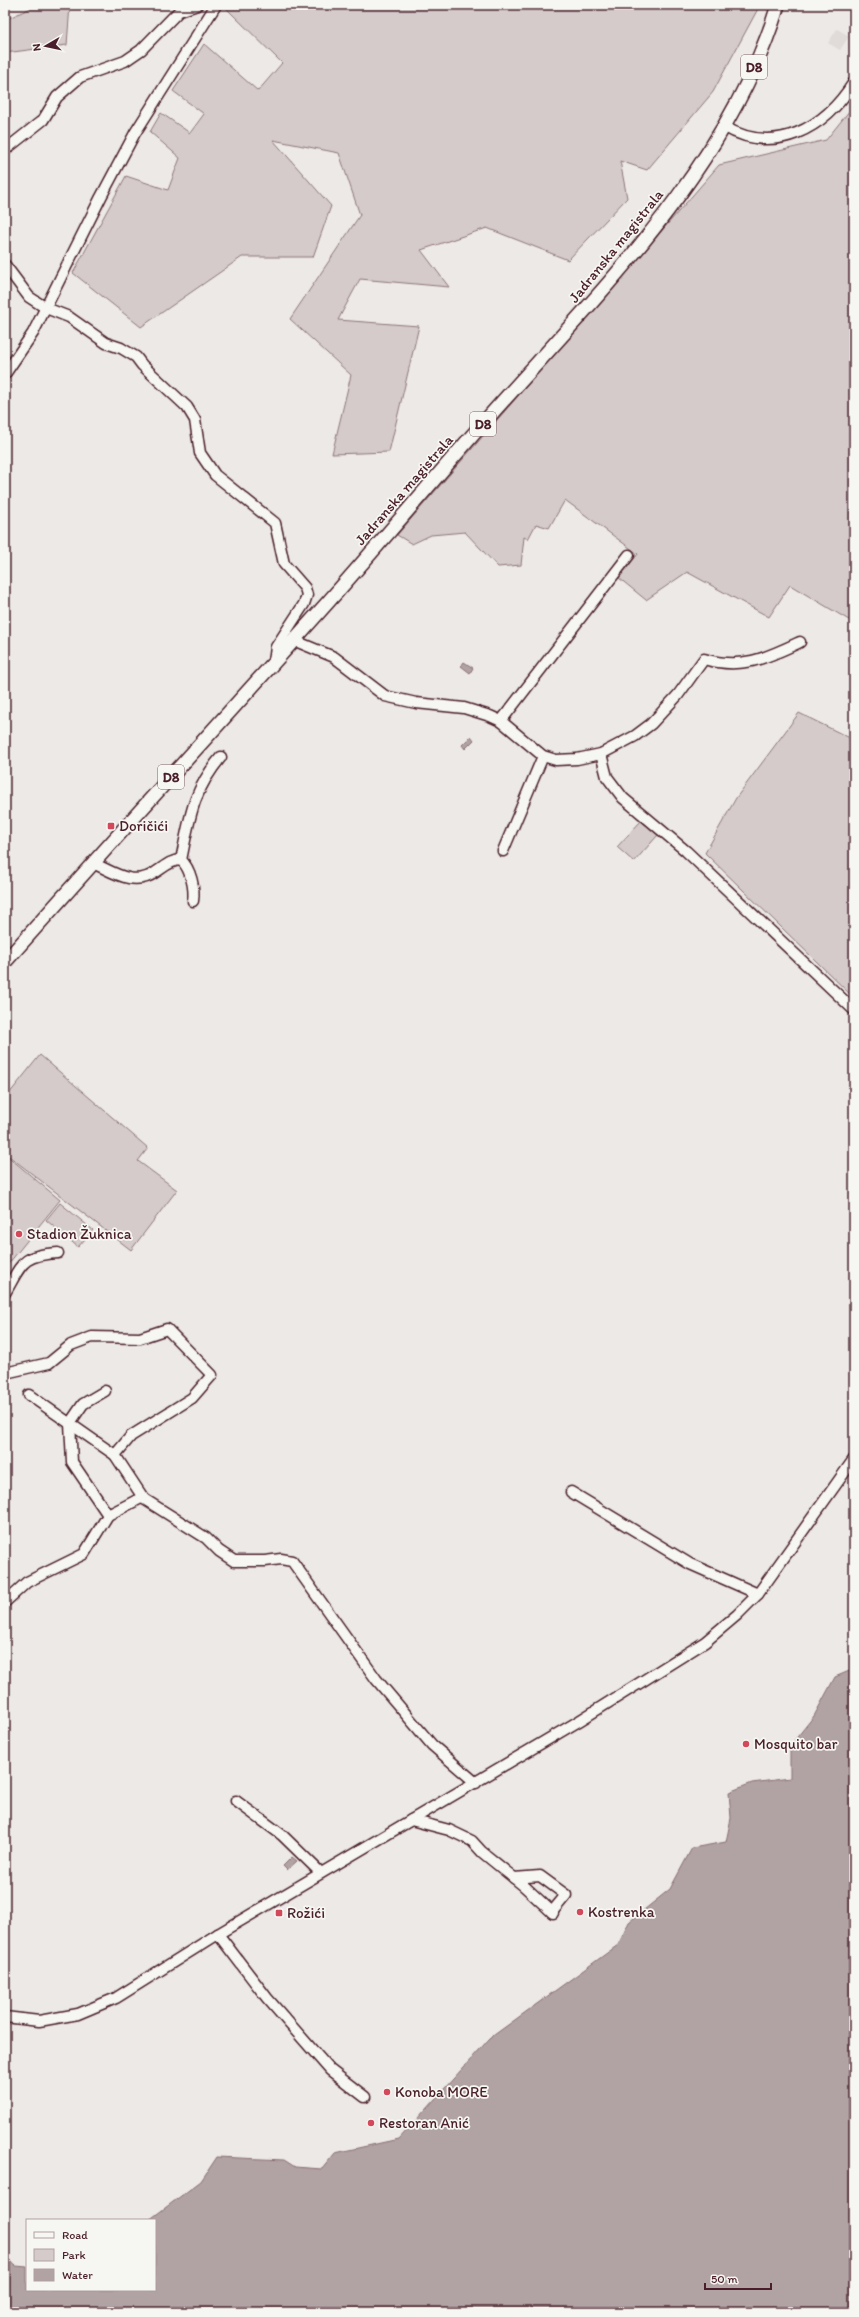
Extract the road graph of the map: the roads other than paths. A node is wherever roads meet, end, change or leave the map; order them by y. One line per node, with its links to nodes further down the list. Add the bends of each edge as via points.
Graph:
1 (196, 5): 6 (street, via 179,11 141,50 125,61 73,81 57,97 42,120)
2 (216, 5): 8 (street, via 135,133)
3 (778, 5): 5 (main road, Jadranska magistrala / D8, via 753,68)
4 (854, 82): 5 (street, via 829,113 800,132 757,140 737,134)
5 (723, 126): 11 (main road, Jadranska magistrala / D8, via 679,194 616,275)
6 (5, 150)
7 (5, 264): 8 (street, via 29,297)
8 (46, 308): 9 (street, via 33,333); 13 (street, via 69,317 106,343 136,357 187,407 195,420 200,453 215,475 275,524 284,564 305,588 307,595 298,615 276,647)
9 (5, 374)
10 (629, 554): 14 (street)
11 (293, 640): 13 (main road, Jadranska magistrala / D8); 14 (street, via 334,657 385,696 416,703 464,708)
12 (800, 642): 15 (street, via 764,659 748,663 731,664 704,659 688,684 651,724)
13 (274, 662): 20 (main road, Jadranska magistrala / D8)
14 (501, 721): 17 (street)
15 (602, 754): 17 (street, via 556,760); 23 (street, via 607,777 623,798 686,851)
16 (221, 756): 19 (street, via 206,776 192,804)
17 (543, 756): 18 (street)
18 (503, 851)
19 (181, 860): 20 (street, via 171,862 153,875 140,879 122,877); 21 (street, via 194,887)
20 (93, 863): 22 (main road, Jadranska magistrala / D8)
21 (193, 901)
22 (5, 962)
23 (854, 1010)
24 (58, 1253): 25 (street, via 33,1256 23,1262)
25 (5, 1293)
26 (5, 1373): 30 (street, via 49,1363 71,1345 92,1337 140,1338 168,1329 212,1375 192,1398 131,1436)
27 (105, 1391): 29 (street, via 83,1404)
28 (29, 1395): 29 (street)
29 (70, 1423): 30 (street); 34 (street, via 72,1462)
30 (116, 1455): 33 (street)
31 (854, 1459): 35 (street)
32 (571, 1492): 35 (street, via 690,1564)
33 (143, 1497): 34 (street); 37 (street, via 206,1538 234,1561 292,1561 376,1679 432,1746)
34 (108, 1515): 36 (street, via 84,1554 27,1582)
35 (758, 1594): 37 (street, via 705,1642)
36 (5, 1602)
37 (476, 1783): 39 (street)
38 (236, 1801): 40 (street, via 282,1835)
39 (411, 1820): 40 (street); 41 (street, via 449,1830 468,1839)
40 (321, 1873): 42 (street)
41 (514, 1878): 41 (street, via 552,1912 566,1895 540,1876)
42 (218, 1934): 43 (street, via 116,1998 78,2014 39,2021); 44 (street, via 267,1998 330,2070)
43 (5, 2017)
44 (365, 2097)

